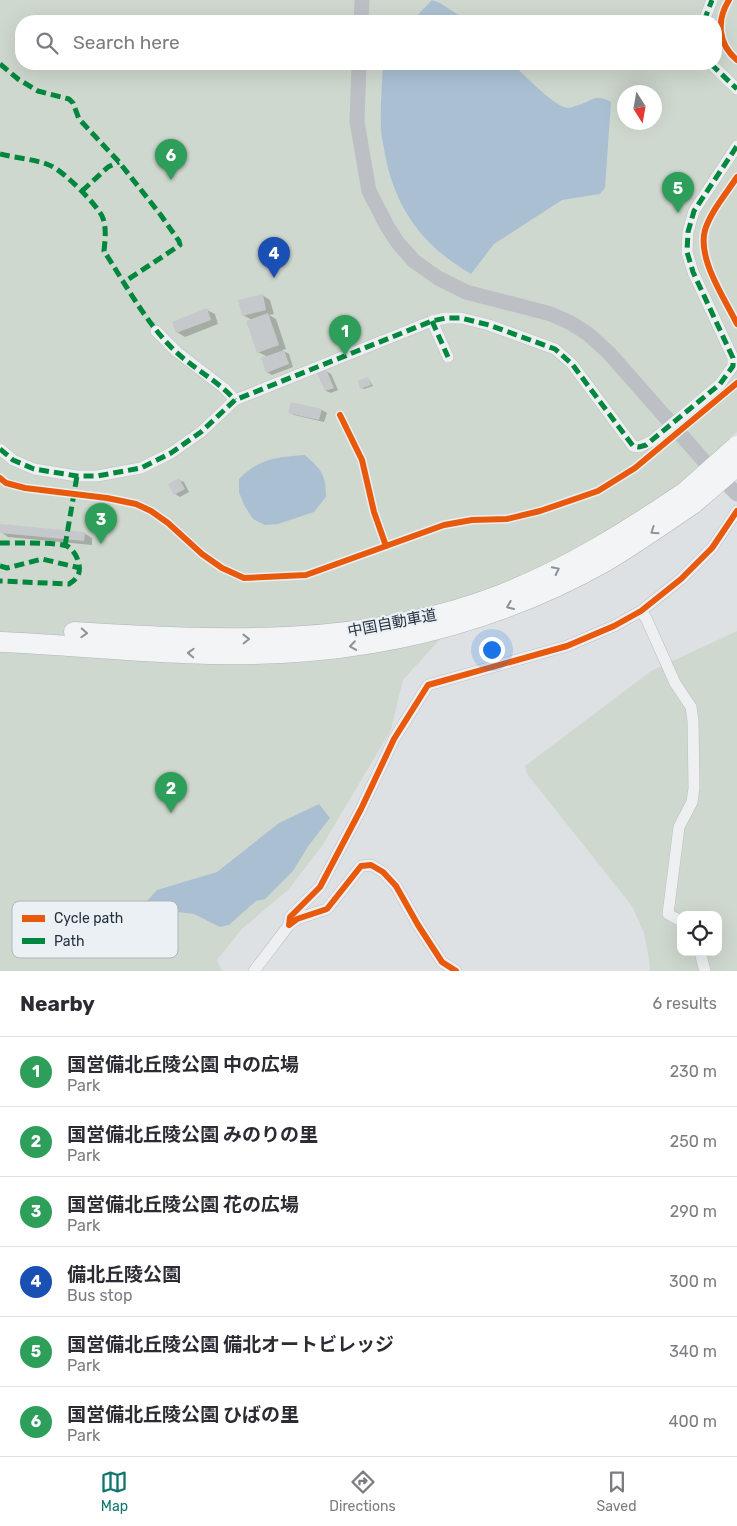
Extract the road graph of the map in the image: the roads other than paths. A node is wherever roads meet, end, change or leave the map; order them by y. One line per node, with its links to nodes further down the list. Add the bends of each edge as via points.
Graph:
1 (362, 0): 3 (street)
2 (712, 0): 4 (street)
3 (361, 15)
4 (706, 15)
5 (359, 70): 16 (street, via 357,122 370,191 387,226 414,261 466,292 550,314 588,334)
6 (717, 70): 7 (street)
7 (737, 89)
8 (737, 146): 9 (street, bridge, via 694,211 687,252 733,358 733,366 720,384 652,441 639,447 632,446 572,364 555,349 461,318)
9 (432, 320): 11 (street); 12 (street)
10 (156, 331): 12 (street, via 176,352)
11 (448, 357)
12 (235, 400): 14 (street, via 201,432 171,453 141,468 87,477 34,469 13,460)
13 (737, 446): 17 (highway, 中国自動車道, bridge)
14 (0, 449)
15 (737, 466): 17 (highway, 中国自動車道, bridge)
16 (737, 494)
17 (689, 498): 20 (highway, 中国自動車道, one-way to 17, via 234,639 329,634 389,626 490,598 551,573); 21 (highway, 中国自動車道, one-way to 21, via 612,557 557,586 504,609 446,628 390,640 321,650 233,654)
18 (737, 511): 19 (street, via 712,548 681,579)
19 (641, 611): 22 (street, via 675,683 691,707 693,721 692,802 679,827 668,914); 23 (street, via 567,646 428,685 394,739 320,887 294,912)
20 (0, 628)
21 (0, 642)
22 (677, 919)
23 (289, 925): 25 (street); 26 (street, via 327,908 360,866 371,865 396,886 442,962)
24 (701, 956): 27 (street)
25 (254, 971)
26 (456, 971)
27 (705, 971)

